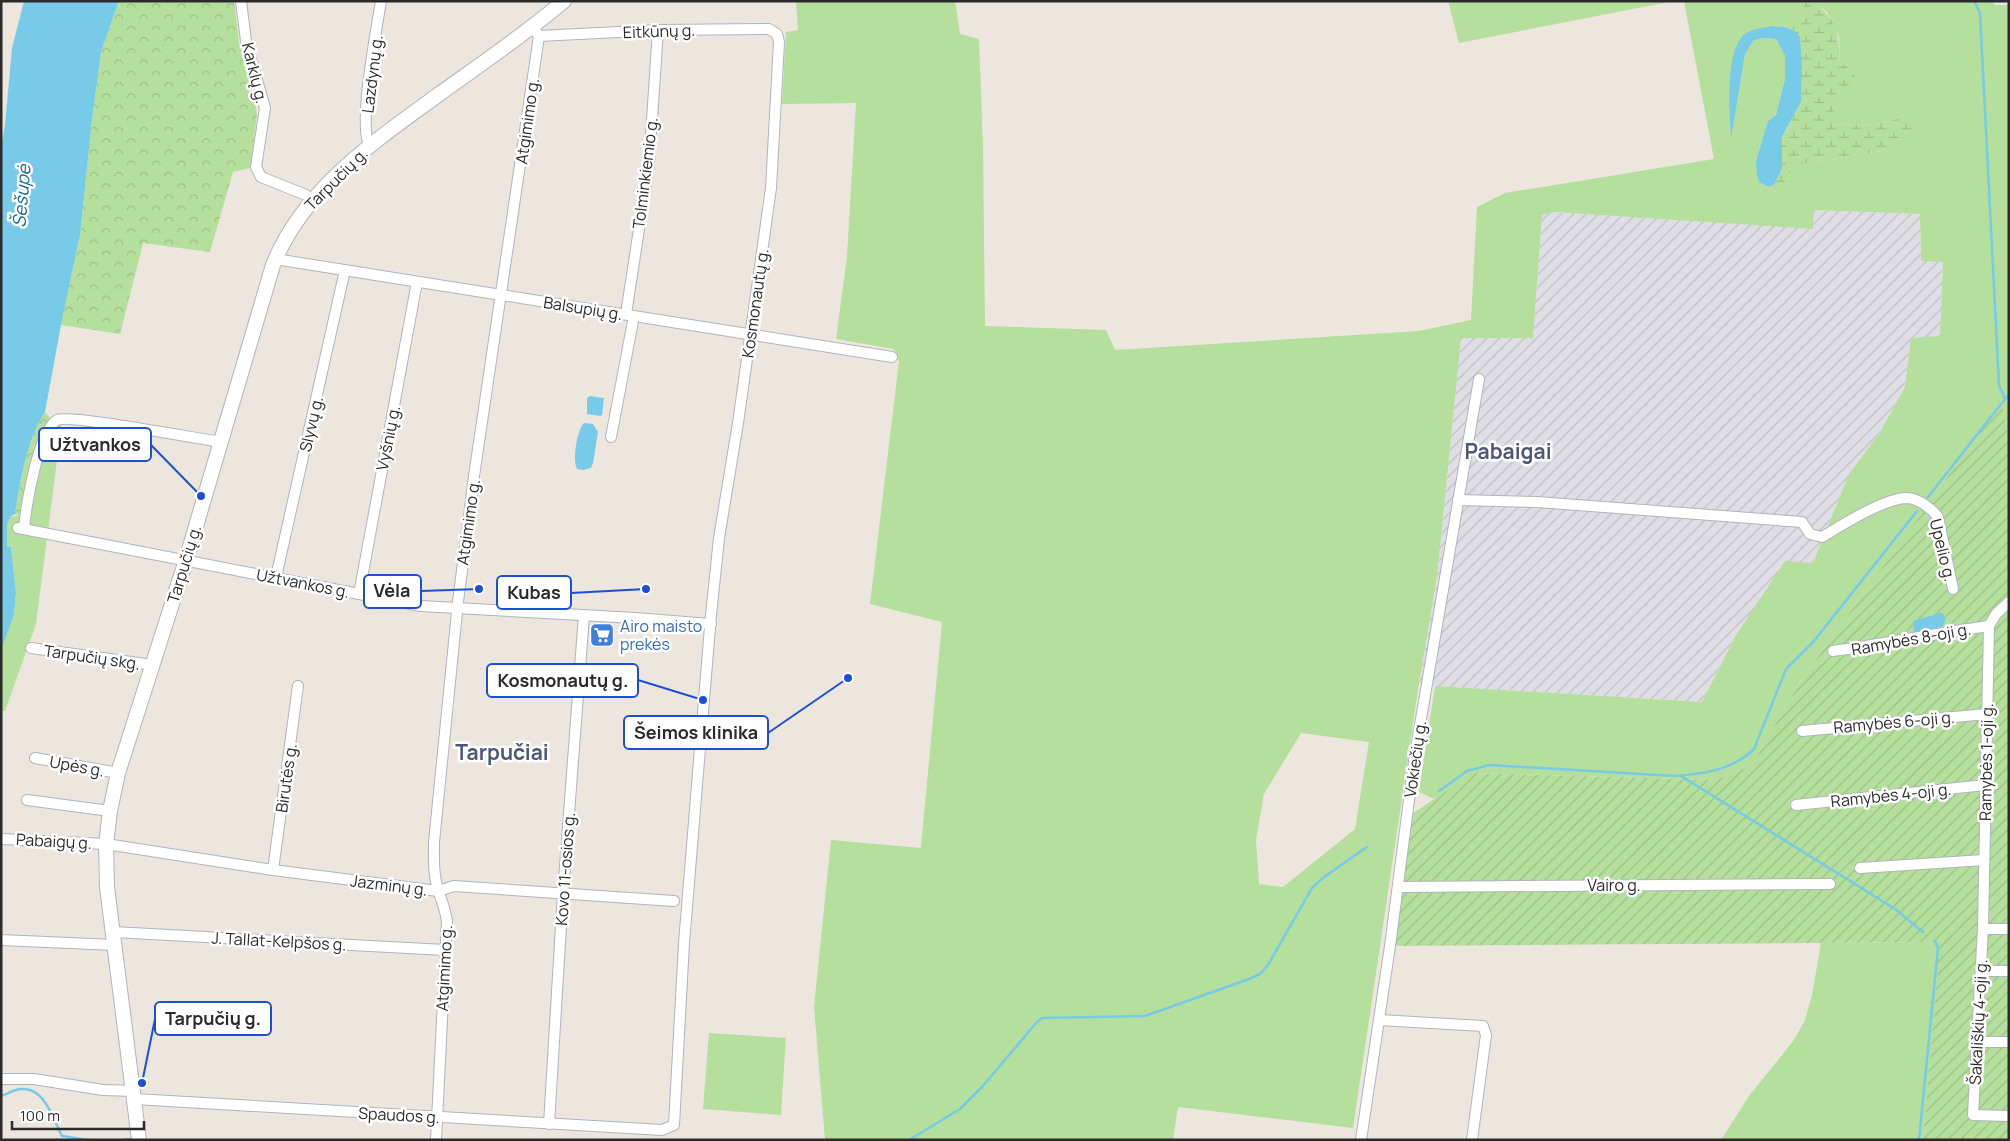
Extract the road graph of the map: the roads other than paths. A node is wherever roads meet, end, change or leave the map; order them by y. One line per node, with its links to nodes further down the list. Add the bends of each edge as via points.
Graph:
1 (241, 1): 8 (street, Karklų g., via 246,41 265,108 257,172 261,177)
2 (381, 1): 7 (street, Lazdynų g., via 367,95 365,136)
3 (564, 1): 5 (main road, Tarpučių g.)
4 (658, 30): 5 (street, Eitkūnų g.); 6 (street, Eitkūnų g., via 769,29); 13 (street, Tolminkiemio g., via 649,164)
5 (536, 32): 7 (main road, Tarpučių g.); 12 (street, Atgimimo g.)
6 (777, 34): 14 (street, Kosmonautų g., via 780,52 771,188)
7 (370, 146): 8 (main road, Tarpučių g.)
8 (312, 200): 9 (main road, Tarpučių g.)
9 (275, 259): 10 (street, Balsupių g.); 18 (main road, Tarpučių g.)
10 (345, 270): 11 (street, Balsupių g.); 21 (street, Slyvų g.)
11 (417, 282): 12 (street, Balsupių g.); 23 (street, Vyšnių g.)
12 (502, 295): 13 (street, Balsupių g.); 25 (street, Atgimimo g.)
13 (630, 315): 14 (street, Balsupių g.); 17 (street, Tolminkiemio g.)
14 (750, 334): 15 (street, Balsupių g.); 27 (street, Kosmonautų g., via 719,538)
15 (892, 358)
16 (1479, 379): 19 (street, Vokiečių g.)
17 (610, 438)
18 (220, 442): 20 (main road, Tarpučių g.); 20 (street, Užtvankos g., via 65,418 52,424 29,488 21,528)
19 (1458, 500): 22 (street, Upelio g., via 1538,502 1802,522 1810,534 1822,537 1871,510 1907,498 1916,500 1938,517); 47 (street, Vokiečių g., via 1414,754)
20 (186, 560): 21 (street, Užtvankos g.); 31 (main road, Tarpučių g.)
21 (276, 577): 23 (street, Užtvankos g.)
22 (1953, 589)
23 (359, 594): 25 (street, Užtvankos g., via 421,606)
24 (2009, 602): 28 (street)
25 (457, 608): 26 (street, Užtvankos g.); 48 (street, Atgimimo g., via 434,842)
26 (584, 615): 27 (street, Užtvankos g.); 49 (street, Kovo 11-osios g.)
27 (711, 624): 66 (street, Kosmonautų g., via 684,942 674,1125)
28 (1988, 626): 30 (street, Ramybės 8-oji g.); 33 (street, Ramybės 1-oji g.)
29 (32, 648): 31 (street, Tarpučių skg.)
30 (1833, 651)
31 (152, 665): 36 (main road, Tarpučių g.)
32 (298, 686): 45 (street, Birutės g.)
33 (1987, 714): 34 (street, Ramybės 6-oji g.); 37 (street, Ramybės 1-oji g.)
34 (1802, 731)
35 (35, 758): 36 (street, Upės g.)
36 (118, 773): 40 (main road, Tarpučių g.)
37 (1985, 785): 39 (street, Ramybės 4-oji g.); 43 (street, Ramybės 1-oji g.)
38 (27, 800): 40 (street)
39 (1796, 804)
40 (110, 811): 42 (main road, Tarpučių g.)
41 (1, 839): 42 (street, Pabaigų g.)
42 (106, 844): 45 (street, Jazminų g.); 53 (main road, Tarpučių g.)
43 (1984, 860): 44 (street); 51 (street, Ramybės 1-oji g.)
44 (1860, 868)
45 (273, 870): 48 (street, Jazminų g.)
46 (1830, 884): 47 (street, Vairo g.)
47 (1398, 887): 58 (street, Vokiečių g.)
48 (438, 891): 49 (street, Jazminų g., via 454,886); 55 (street, Atgimimo g., via 445,905 447,921)
49 (563, 893): 50 (street, Jazminų g.); 65 (street, Kovo 11-osios g.)
50 (674, 901)
51 (1983, 928): 52 (street); 56 (street, Šakališkių 4-oji g.)
52 (2009, 929)
53 (113, 938): 54 (street, J. Tallat-Kelpšos g.); 55 (street, J. Tallat-Kelpšos g.); 62 (main road, Tarpučių g.)
54 (1, 940)
55 (445, 950): 64 (street, Atgimimo g.)
56 (1980, 971): 57 (street); 59 (street, Šakališkių 4-oji g.)
57 (2009, 972)
58 (1379, 1020): 69 (street, Vokiečių g.); 70 (street, via 1483,1026 1486,1036)
59 (1978, 1042): 60 (street); 63 (street, Šakališkių 4-oji g., via 1973,1115)
60 (2009, 1042)
61 (1, 1079): 62 (street, Spaudos g., via 34,1078)
62 (135, 1095): 64 (street, Spaudos g.); 67 (main road, Tarpučių g.)
63 (2009, 1116)
64 (437, 1117): 65 (street, Spaudos g.); 68 (street, Atgimimo g.)
65 (549, 1124): 66 (street, Spaudos g.)
66 (662, 1130)
67 (139, 1140)
68 (436, 1140)
69 (1361, 1140)
70 (1472, 1140)

